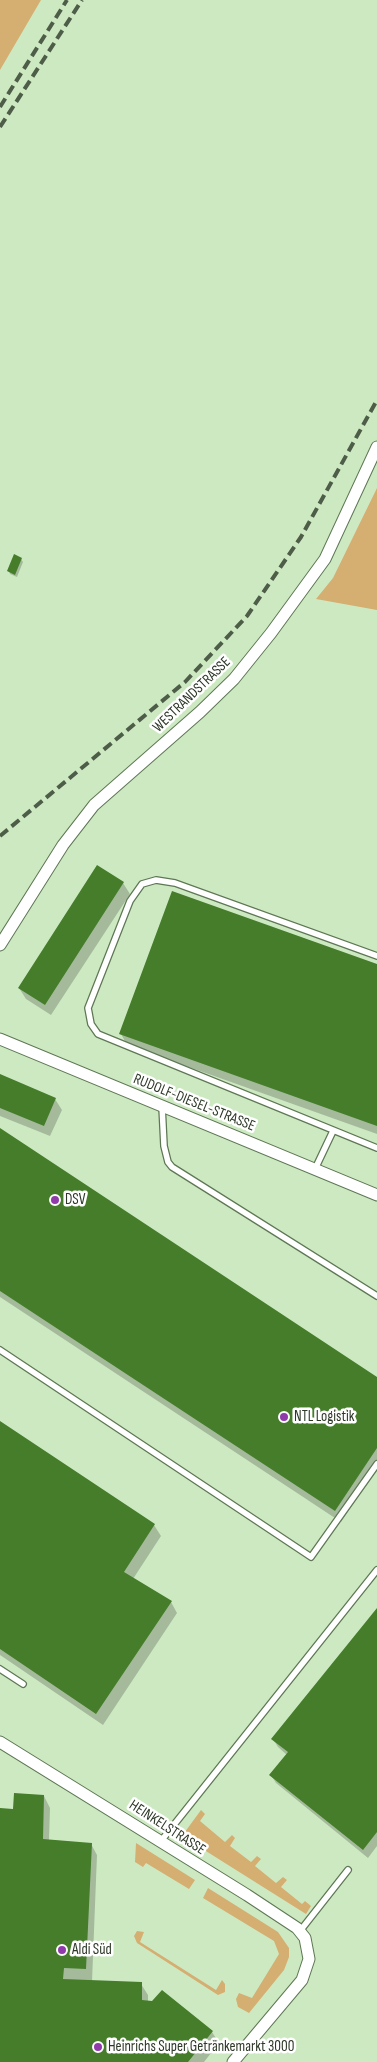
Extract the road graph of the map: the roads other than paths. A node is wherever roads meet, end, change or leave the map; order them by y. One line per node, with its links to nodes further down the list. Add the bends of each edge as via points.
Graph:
1 (377, 447): 2 (street, WESTRANDSTRASSE, via 325,559 271,633 234,679 94,805 63,845)
2 (0, 945)
3 (377, 956): 6 (lane, via 156,880 142,884 130,901 88,1008 91,1024 98,1034)
4 (0, 1039): 5 (street, RUDOLF-DIESEL-STRASSE)
5 (162, 1106): 8 (street, RUDOLF-DIESEL-STRASSE); 10 (lane, via 164,1146 172,1167)
6 (333, 1131): 7 (lane); 8 (lane)
7 (377, 1148)
8 (316, 1169): 9 (street, RUDOLF-DIESEL-STRASSE)
9 (377, 1194)
10 (377, 1296)
11 (0, 1350): 12 (lane, via 310,1557)
12 (377, 1464)
13 (377, 1570): 17 (lane)
14 (0, 1669): 15 (lane)
15 (24, 1684)
16 (0, 1742): 17 (street, HEINKELSTRASSE)
17 (161, 1842): 19 (street, HEINKELSTRASSE)
18 (348, 1870): 19 (lane)
19 (300, 1931): 20 (street, HEINKELSTRASSE, via 309,1948 307,1969 302,1980)
20 (233, 2062)

